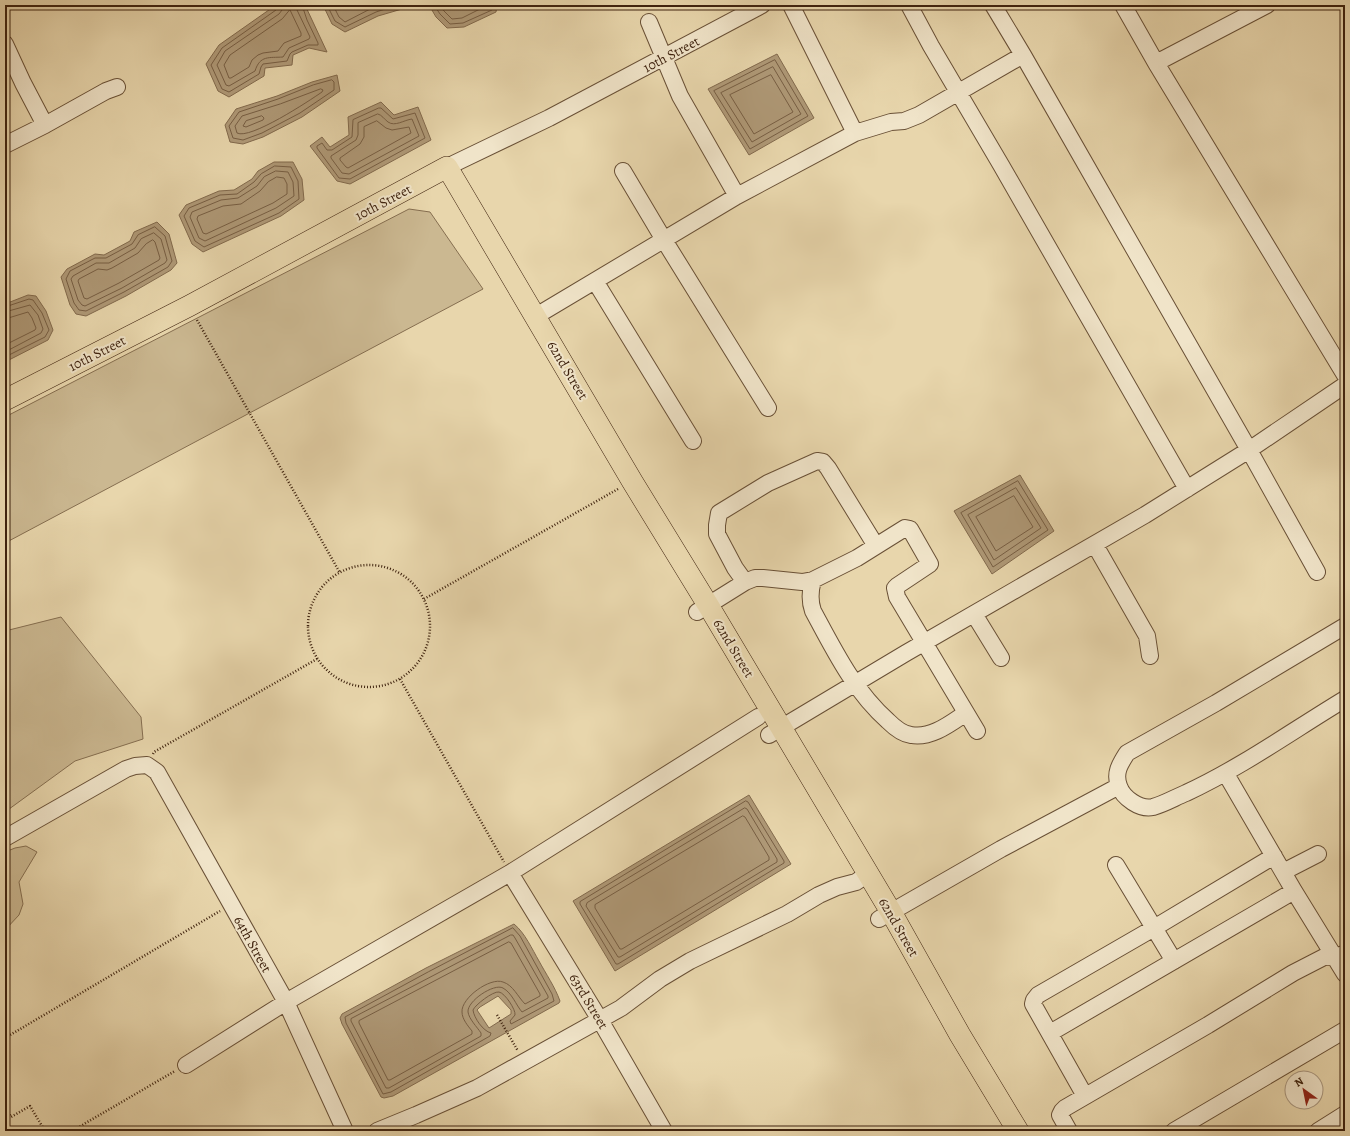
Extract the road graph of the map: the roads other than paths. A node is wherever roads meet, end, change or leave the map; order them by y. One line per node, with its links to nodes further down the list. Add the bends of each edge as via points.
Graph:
1 (762, 5): 10 (street, 10th Street)
2 (791, 5): 15 (street)
3 (909, 5): 13 (street)
4 (993, 5): 9 (street)
5 (1123, 5): 11 (street)
6 (1264, 7): 11 (street)
7 (649, 22): 10 (street)
8 (5, 44): 14 (street)
9 (1023, 55): 13 (street); 29 (street)
10 (663, 58): 17 (street, 10th Street); 19 (street, via 680,96)
11 (1156, 63): 24 (street)
12 (117, 87): 14 (street)
13 (958, 93): 15 (street, via 911,118); 31 (street)
14 (46, 125): 16 (street)
15 (855, 133): 19 (street)
16 (5, 145)
17 (441, 171): 21 (main road, 62nd Street); 26 (main road, 10th Street, via 189,306)
18 (623, 171): 20 (street)
19 (737, 196): 20 (street)
20 (664, 240): 22 (street); 27 (street)
21 (500, 270): 23 (main road, 62nd Street); 30 (main road, 62nd Street)
22 (595, 281): 23 (street); 28 (street)
23 (536, 316): 30 (main road, 62nd Street)
24 (1345, 375)
25 (1345, 385): 29 (street)
26 (5, 400)
27 (768, 408)
28 (693, 441)
29 (1249, 450): 31 (street); 34 (street)
30 (626, 484): 37 (main road, 62nd Street)
31 (1187, 489): 32 (street)
32 (1094, 545): 38 (street); 41 (street, via 1146,636)
33 (876, 546): 35 (street); 36 (street, via 828,468 823,462 817,461 768,483 718,513 718,534); 40 (street, via 908,528 930,564 895,588 897,597)
34 (1317, 572)
35 (813, 580): 36 (street, via 802,582 755,578); 43 (street, via 810,591 813,611)
36 (745, 582): 37 (street)
37 (702, 609): 46 (main road, 62nd Street); 47 (main road, 62nd Street)
38 (974, 614): 40 (street); 42 (street)
39 (1345, 626): 50 (street, via 1127,753 1118,766)
40 (924, 643): 43 (street); 45 (street)
41 (1150, 656)
42 (1001, 658)
43 (854, 683): 45 (street, via 876,710 900,731 911,735 928,734); 47 (street)
44 (1345, 699): 49 (street)
45 (966, 713): 48 (street)
46 (758, 716): 47 (main road, 62nd Street); 56 (street)
47 (774, 731): 57 (main road, 62nd Street)
48 (977, 731)
49 (1226, 774): 50 (street, via 1152,807 1134,802); 53 (street)
50 (1119, 786): 59 (street)
51 (5, 838): 64 (street, 64th Street, via 126,769 147,765 159,775)
52 (1318, 854): 55 (street)
53 (1274, 856): 55 (street); 60 (street)
54 (1116, 865): 60 (street)
55 (1283, 872): 58 (street)
56 (510, 873): 64 (street); 65 (street, 63rd Street)
57 (862, 878): 59 (main road, 62nd Street); 65 (street, via 819,895 787,914 690,961)
58 (1294, 891): 61 (street); 62 (street)
59 (885, 916): 74 (main road, 62nd Street, via 948,1042); 75 (main road, 62nd Street)
60 (1154, 928): 62 (street); 67 (street, via 1036,997 1033,1004)
61 (1341, 956): 63 (street); 69 (street, via 1326,956 1299,970)
62 (1174, 961): 67 (street)
63 (1345, 974)
64 (286, 1002): 68 (street); 71 (street, 64th Street)
65 (600, 1020): 72 (street, via 477,1088); 73 (street, 63rd Street)
66 (1345, 1030): 77 (street)
67 (1050, 1033): 69 (street)
68 (186, 1065)
69 (1085, 1096): 76 (street, via 1060,1115)
70 (1345, 1114): 78 (street)
71 (345, 1131)
72 (377, 1131)
73 (664, 1131)
74 (1002, 1131)
75 (1018, 1131)
76 (1069, 1131)
77 (1174, 1131)
78 (1318, 1131)

